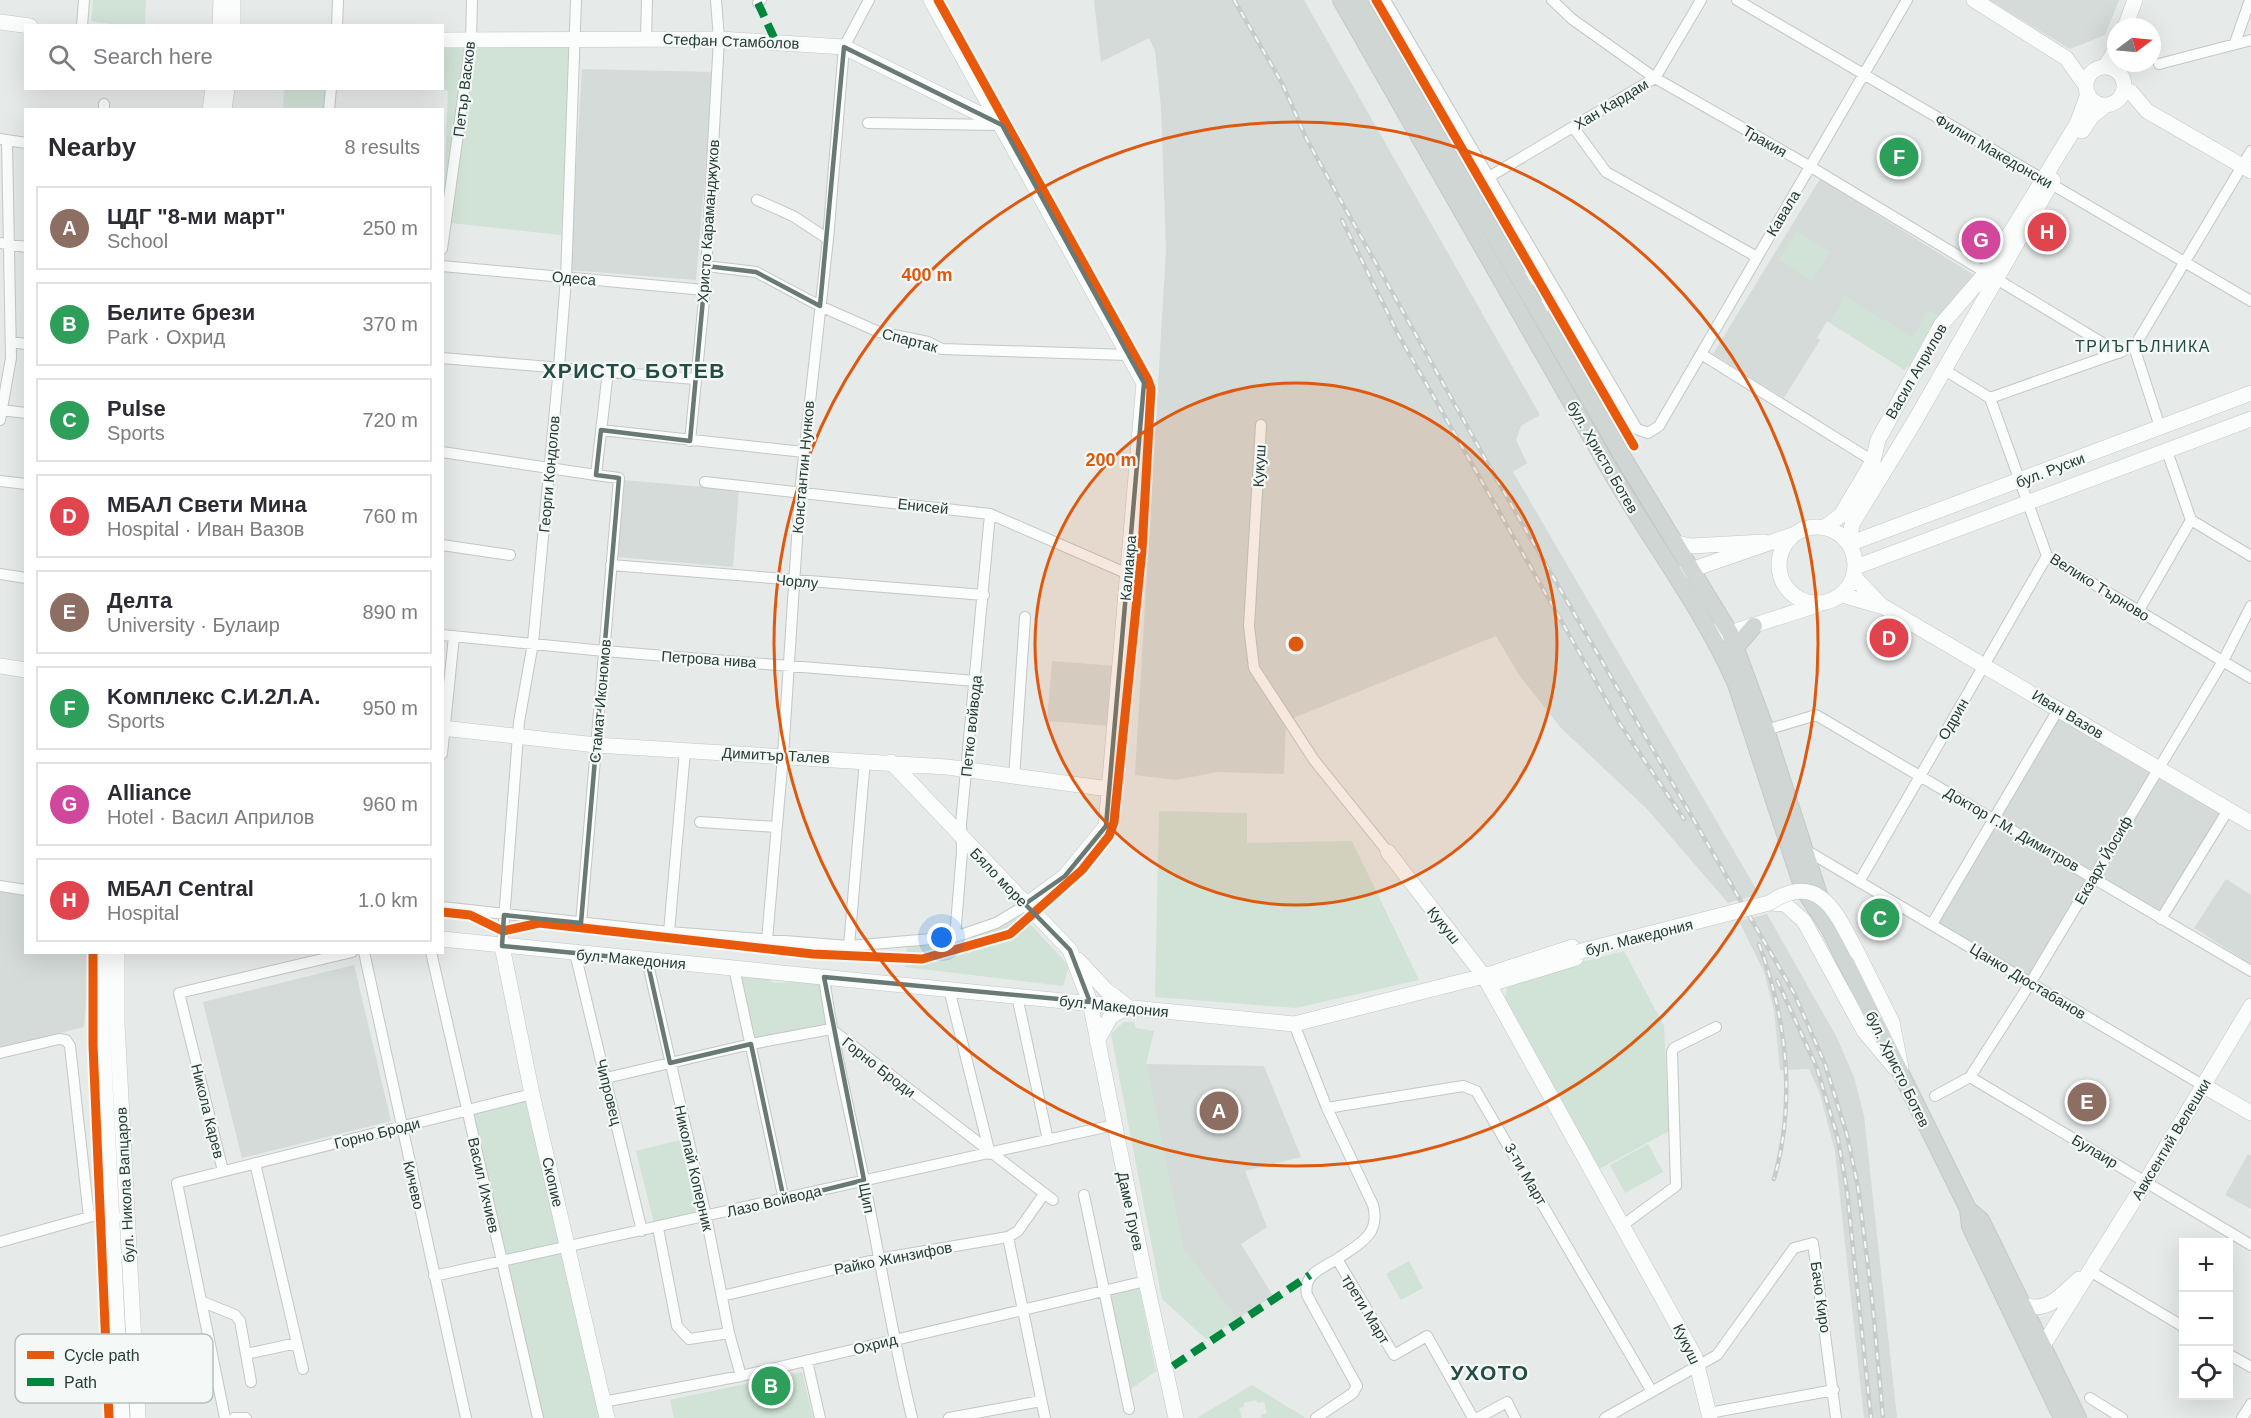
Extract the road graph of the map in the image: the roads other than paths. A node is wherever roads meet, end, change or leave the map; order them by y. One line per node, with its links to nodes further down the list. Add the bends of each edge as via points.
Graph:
1 (84, 0): 25 (street)
2 (221, 0): 26 (street)
3 (233, 0): 27 (street)
4 (338, 0): 28 (street)
5 (472, 0): 34 (street, Петър Васков)
6 (576, 0): 30 (street, Георги Кондолов)
7 (647, 0): 31 (street)
8 (716, 0): 32 (street, Христо Караманджуков)
9 (869, 0): 37 (street, Константин Нунков)
10 (931, 0): 54 (street)
11 (1341, 0): 129 (main road, бул. Христо Ботев)
12 (1358, 0): 72 (main road, бул. Христо Ботев)
13 (1385, 0): 61 (street)
14 (1552, 0): 44 (street, Тракия, via 1572,19)
15 (1701, 0): 44 (street, Хан Кардам)
16 (1737, 0): 43 (street, Филип Македонски)
17 (1906, 0): 43 (street, Кавала)
18 (1974, 0): 38 (street)
19 (2135, 0): 22 (street)
20 (2145, 0): 23 (street)
21 (2250, 0): 36 (street)
22 (2128, 18)
23 (2138, 18)
24 (0, 22): 29 (street)
25 (82, 24)
26 (220, 24)
27 (233, 24)
28 (337, 24)
29 (24, 25)
30 (576, 37): 31 (street, Стефан Стамболов); 34 (street, Стефан Стамболов); 74 (street, Георги Кондолов)
31 (646, 38): 32 (street, Стефан Стамболов)
32 (719, 39): 37 (street, Стефан Стамболов); 71 (street, Христо Караманджуков)
33 (444, 40): 34 (street, Стефан Стамболов)
34 (471, 40): 64 (street, Петър Васков)
35 (2251, 40): 36 (street)
36 (2235, 43): 40 (street)
37 (844, 47): 54 (street, Стефан Стамболов); 65 (street, Константин Нунков)
38 (2066, 58): 41 (street); 48 (street)
39 (2107, 60): 41 (street)
40 (2161, 63)
41 (2099, 69): 48 (street, Васил Априлов); 49 (street, via 2117,71)
42 (2124, 72): 49 (street, Васил Априлов)
43 (1863, 73): 59 (street, Кавала); 62 (street, Филип Македонски)
44 (1655, 78): 55 (street, Хан Кардам); 59 (street, Тракия)
45 (213, 90): 50 (street)
46 (227, 90): 51 (street)
47 (332, 90): 52 (street)
48 (2087, 90): 49 (street, via 2098,104); 62 (street, Васил Априлов, via 2083,112)
49 (2117, 94): 60 (street, via 2131,92 2147,111); 62 (street, Васил Априлов, via 2086,124)
50 (210, 108)
51 (224, 108)
52 (329, 108)
53 (868, 123): 54 (street)
54 (1002, 125): 85 (street)
55 (1573, 127): 61 (street, Хан Кардам); 68 (street, via 1606,172)
56 (4, 140): 57 (street); 66 (street)
57 (24, 143)
58 (2251, 151): 60 (street)
59 (1811, 167): 68 (street, Кавала); 73 (street, Тракия)
60 (2247, 169): 69 (street)
61 (1489, 177): 75 (street)
62 (2047, 181): 69 (street, Филип Македонски); 73 (street, Васил Априлов)
63 (757, 200): 65 (street, via 793,216)
64 (444, 235)
65 (828, 239): 78 (street, Константин Нунков)
66 (4, 243): 67 (street); 80 (street)
67 (24, 247)
68 (1757, 256): 84 (street, Кавала)
69 (2184, 261): 77 (street, Филип Македонски); 82 (street)
70 (444, 266): 74 (street, Одеса)
71 (706, 266): 76 (street, Христо Караманджуков); 78 (street, Спартак, via 756,272)
72 (1518, 274): 75 (street); 79 (main road, бул. Христо Ботев)
73 (1991, 277): 83 (street, Тракия); 88 (street, Васил Априлов); 104 (street, Васил Априлов, via 1941,325 1878,440)
74 (566, 278): 76 (street, Одеса); 87 (street, Георги Кондолов)
75 (1553, 286): 79 (street); 84 (street, Кавала, via 1642,432 1659,426)
76 (705, 290): 90 (street, Христо Караманджуков)
77 (2251, 302)
78 (820, 306): 85 (street, Спартак, via 879,332 928,342 942,349); 103 (street, Константин Нунков)
79 (1541, 315): 117 (main road, бул. Христо Ботев)
80 (10, 342): 81 (street); 91 (street)
81 (24, 345)
82 (2133, 347): 83 (street); 98 (street)
83 (2119, 353): 93 (street)
84 (1701, 354): 104 (street)
85 (1129, 355): 128 (street, Калиакра, via 1144,383)
86 (444, 358): 87 (street)
87 (559, 367): 89 (street); 105 (street, Георги Кондолов)
88 (1943, 369): 93 (street); 119 (street, Васил Априлов, via 1852,524)
89 (608, 371): 90 (street); 99 (street)
90 (695, 379): 100 (street, Христо Караманджуков)
91 (2, 390): 95 (street)
92 (2251, 393): 98 (street, бул. Руски)
93 (1990, 398): 109 (street, Велико Търново)
94 (24, 413): 95 (street)
95 (1, 415)
96 (2251, 419): 101 (street, бул. Руски)
97 (1261, 425): 174 (street, Кукуш, via 1249,626 1254,668 1314,760)
98 (2160, 427): 109 (street, бул. Руски)
99 (601, 430): 100 (street); 106 (street)
100 (690, 441): 103 (street)
101 (2167, 451): 112 (street, бул. Руски); 114 (street)
102 (444, 452): 105 (street)
103 (804, 453): 111 (street, Константин Нунков)
104 (1873, 461): 115 (street, Васил Априлов, via 1841,515)
105 (550, 468): 106 (street); 144 (street, Георги Кондолов)
106 (596, 475): 124 (street, Стамат Икономов, via 619,478)
107 (0, 481): 110 (street)
108 (705, 482): 111 (street, Енисей)
109 (2019, 482): 112 (street, Велико Търново); 119 (street, бул. Руски)
110 (24, 484)
111 (800, 492): 113 (street, Енисей); 131 (street, Константин Нунков)
112 (2027, 504): 122 (street, Велико Търново); 126 (street, бул. Руски)
113 (990, 514): 128 (street, Енисей); 132 (street, Петко войвода)
114 (2191, 520): 123 (street); 137 (street)
115 (1824, 528): 116 (street, via 1814,527); 119 (street, via 1836,532)
116 (1795, 534): 118 (street); 134 (street, via 1783,548 1781,575 1796,597)
117 (1677, 543): 118 (street); 125 (main road, бул. Христо Ботев)
118 (1770, 543): 125 (street)
119 (1849, 544): 126 (street)
120 (444, 545): 121 (street)
121 (510, 555)
122 (2046, 556): 137 (street, Велико Търново); 148 (street, Одрин)
123 (2251, 556)
124 (611, 565): 131 (street, Чорлу); 145 (street, Стамат Икономов)
125 (1693, 568): 129 (street); 143 (main road, бул. Христо Ботев)
126 (1855, 572): 133 (street); 136 (street, Иван Вазов)
127 (0, 574): 130 (street)
128 (1128, 574): 166 (street, Калиакра)
129 (1674, 577): 140 (main road, бул. Христо Ботев)
130 (24, 578)
131 (793, 581): 132 (street, Чорлу); 147 (street, Константин Нунков)
132 (984, 595): 152 (street, Петко войвода)
133 (1842, 595): 134 (street); 136 (street, Иван Вазов)
134 (1822, 603): 139 (street)
135 (2251, 606): 146 (street, Екзарх Йосиф)
136 (1884, 607): 148 (street, Иван Вазов)
137 (2138, 612): 146 (street, Велико Търново)
138 (1025, 617): 165 (street)
139 (1754, 626): 143 (main road)
140 (1709, 629): 143 (street); 186 (main road, бул. Христо Ботев, via 1736,684 1803,889)
141 (444, 635): 142 (street, Петрова нива)
142 (454, 636): 144 (street, Петрова нива); 154 (street)
143 (1733, 640): 155 (main road, бул. Христо Ботев)
144 (533, 643): 145 (street, Петрова нива); 156 (street, Георги Кондолов)
145 (604, 651): 147 (street, Петрова нива); 157 (street, Стамат Икономов)
146 (2223, 661): 151 (street, Велико Търново); 162 (street, Екзарх Йосиф)
147 (788, 665): 152 (street, Петрова нива); 159 (street, Константин Нунков)
148 (1984, 665): 153 (street, Иван Вазов); 164 (street, Одрин)
149 (0, 666): 150 (street)
150 (24, 670)
151 (2251, 678)
152 (976, 681): 163 (street, Петко войвода)
153 (2059, 708): 162 (street, Иван Вазов); 168 (street)
154 (444, 728): 156 (street, Димитър Талев)
155 (1766, 730): 164 (street, Доктор Г.М. Димитров, via 1816,715); 173 (main road, бул. Христо Ботев)
156 (519, 737): 157 (street, Димитър Талев); 182 (street, Георги Кондолов)
157 (596, 745): 158 (street, Димитър Талев); 184 (street, Стамат Икономов)
158 (685, 751): 159 (street, Димитър Талев); 187 (street)
159 (783, 756): 160 (street, Димитър Талев); 171 (street, Константин Нунков)
160 (865, 760): 161 (street, Димитър Талев); 192 (street)
161 (891, 762): 163 (street, Димитър Талев); 172 (street, Бяло море)
162 (2157, 767): 167 (street, Иван Вазов); 175 (street, Екзарх Йосиф)
163 (966, 769): 165 (street, Димитър Талев); 172 (street, Петко войвода)
164 (1920, 776): 168 (street, Доктор Г.М. Димитров); 176 (street, Одрин)
165 (1014, 777): 166 (street, Димитър Талев)
166 (1109, 789): 180 (street, Калиакра, via 1106,826 1065,876)
167 (2228, 810): 170 (street, Иван Вазов); 183 (street)
168 (1994, 819): 175 (street, Доктор Г.М. Димитров); 185 (street)
169 (699, 822): 171 (street)
170 (2251, 823)
171 (776, 827): 190 (street, Константин Нунков)
172 (960, 837): 180 (street, Бяло море); 188 (street, Петко войвода)
173 (1804, 849): 176 (street, Цанко Дюстабанов); 186 (main road, бул. Христо Ботев)
174 (1388, 852): 205 (street, Кукуш)
175 (2093, 877): 183 (street, Доктор Г.М. Димитров); 207 (street, Екзарх Йосиф)
176 (1859, 882): 185 (street, Цанко Дюстабанов)
177 (0, 886): 178 (street)
178 (24, 890)
179 (1770, 903): 205 (street, бул. Македония, bridge, via 1578,952 1572,947); 220 (street, via 1785,904 1798,914 1864,1031); 220 (street, бул. Македония, bridge, via 1793,891 1808,892 1834,909 1892,1022)
180 (1026, 905): 188 (street, бул. Македония, via 996,923); 194 (street, Бяло море)
181 (444, 907): 182 (street, бул. Македония)
182 (504, 915): 184 (street, бул. Македония); 191 (street, Георги Кондолов)
183 (2161, 920): 204 (street, Доктор Г.М. Димитров)
184 (581, 923): 187 (street, бул. Македония)
185 (1932, 924): 207 (street, Цанко Дюстабанов)
186 (1829, 928): 220 (main road, бул. Христо Ботев)
187 (669, 932): 190 (street, бул. Македония)
188 (955, 937): 192 (street, бул. Македония)
189 (444, 939): 191 (street, бул. Македония)
190 (766, 940): 192 (street, бул. Македония)
191 (502, 946): 193 (street, бул. Македония); 202 (street, Скопие)
192 (849, 946)
193 (522, 948): 195 (street, бул. Македония); 202 (street)
194 (1070, 950): 210 (street, Бяло море); 212 (street, via 1101,986)
195 (575, 953): 201 (street, бул. Македония); 222 (street, Чипровец)
196 (102, 954): 242 (street, бул. Никола Вапцаров, via 101,1004)
197 (117, 954): 242 (street, бул. Никола Вапцаров)
198 (344, 954): 234 (street, Никола Карев, via 178,993)
199 (364, 954): 230 (street, Кичево)
200 (431, 954): 227 (street, Васил Ихчиев)
201 (647, 960): 203 (street, бул. Македония); 219 (street, Николай Коперник)
202 (505, 968): 224 (street, Скопие)
203 (734, 968): 206 (street, бул. Македония); 217 (street)
204 (2251, 971)
205 (1484, 976): 213 (street, бул. Македония); 243 (street, Кукуш)
206 (824, 977): 208 (street, бул. Македония); 215 (street, Щип)
207 (2031, 982): 221 (street, Екзарх Йосиф); 223 (street, Цанко Дюстабанов)
208 (949, 989): 209 (street, бул. Македония); 232 (street)
209 (1017, 996): 210 (street, бул. Македония); 231 (street)
210 (1090, 1002): 212 (street, бул. Македония); 216 (street, Даме Груев)
211 (2251, 1006): 223 (street, Авксентий Велешки)
212 (1128, 1007): 213 (street, бул. Македония); 216 (street, via 1111,1016)
213 (1294, 1024): 226 (street, трети Март)
214 (1716, 1027): 243 (street, via 1672,1052 1677,1184)
215 (831, 1029): 217 (street, Горно Броди); 232 (street, Горно Броди); 235 (street, Щип)
216 (1097, 1041): 229 (street, Даме Груев)
217 (750, 1044): 219 (street, Горно Броди); 238 (street)
218 (0, 1053): 241 (street, via 59,1039 70,1046)
219 (670, 1063): 222 (street, Горно Броди); 240 (street, Николай Коперник)
220 (1902, 1077): 239 (main road, бул. Христо Ботев)
221 (1970, 1077): 225 (street, Екзарх Йосиф); 236 (street, Булаир)
222 (606, 1078): 245 (street, Чипровец)
223 (2204, 1086): 228 (street, Цанко Дюстабанов); 236 (street, Авксентий Велешки)
224 (532, 1094): 227 (street, Горно Броди); 248 (street, Скопие)
225 (1935, 1096)
226 (1327, 1108): 251 (street, трети Март, via 1377,1219 1360,1244); 278 (street, 3-ти Март, via 1463,1086 1476,1091)
227 (467, 1110): 230 (street, Горно Броди); 252 (street, Васил Ихчиев)
228 (2251, 1113)
229 (1114, 1125): 231 (street, Лазо Войвода); 255 (street, Даме Груев)
230 (401, 1128): 233 (street, Горно Броди); 254 (street, Кичево)
231 (1048, 1140): 232 (street, Лазо Войвода)
232 (990, 1154): 235 (street, Лазо Войвода); 246 (street, Горно Броди, via 1049,1197)
233 (255, 1163): 234 (street, Горно Броди); 267 (street)
234 (223, 1171): 258 (street, Никола Карев, via 177,1183)
235 (864, 1180): 238 (street, Лазо Войвода); 250 (street, Щип)
236 (2146, 1181): 249 (street, Булаир); 253 (street, Авксентий Велешки)
237 (1084, 1195): 256 (street)
238 (784, 1200): 240 (street, Лазо Войвода)
239 (1968, 1209): 259 (main road, бул. Христо Ботев, via 1981,1220); 268 (main road, бул. Христо Ботев, via 1970,1226)
240 (706, 1216): 244 (street, Лазо Войвода); 257 (street, Николай Коперник)
241 (89, 1217): 242 (street); 247 (street)
242 (118, 1217): 263 (street, бул. Никола Вапцаров); 264 (street, бул. Никола Вапцаров)
243 (1623, 1225): 274 (street, Кукуш)
244 (658, 1228): 245 (street, Лазо Войвода); 262 (street, via 678,1326 689,1339)
245 (642, 1231): 248 (street, Лазо Войвода)
246 (1008, 1238): 250 (street, Райко Жинзифов); 260 (street)
247 (0, 1242)
248 (568, 1245): 252 (street, Лазо Войвода); 282 (street, Скопие)
249 (2251, 1245)
250 (878, 1259): 257 (street, Райко Жинзифов); 266 (street, Щип)
251 (1337, 1259): 301 (street, via 1310,1275 1305,1284 1307,1295 1357,1386 1353,1393); 302 (street, трети Март, via 1394,1355 1427,1336)
252 (501, 1260): 254 (street, Лазо Войвода); 288 (street, Васил Ихчиев)
253 (2088, 1270): 259 (street, Авксентий Велешки, via 2053,1303 2037,1308); 261 (street); 268 (street, Авксентий Велешки)
254 (434, 1276): 294 (street, Кичево)
255 (1146, 1281): 256 (street, Охрид); 300 (street, Даме Груев)
256 (1105, 1292): 260 (street, Охрид); 286 (street)
257 (722, 1296): 262 (street, Николай Коперник)
258 (203, 1302): 265 (street, Никола Карев); 269 (street, via 235,1315 240,1321)
259 (2021, 1304): 268 (main road, бул. Христо Ботев)
260 (1022, 1309): 266 (street, Охрид); 281 (street)
261 (2179, 1324)
262 (729, 1333): 276 (street, Николай Коперник)
263 (120, 1334)
264 (130, 1334)
265 (209, 1334)
266 (893, 1339): 272 (street, Охрид); 297 (street, Щип)
267 (297, 1343): 269 (street); 275 (street)
268 (2037, 1353): 307 (main road, бул. Христо Ботев); 308 (main road, бул. Христо Ботев)
269 (246, 1354): 277 (street)
270 (213, 1355): 291 (street, Никола Карев)
271 (2233, 1356): 273 (street)
272 (807, 1361): 276 (street, Охрид); 296 (street)
273 (2251, 1367)
274 (1699, 1368): 278 (street); 279 (street, Бачо Киро, via 1717,1355 1794,1248 1813,1243); 287 (street, Кукуш)
275 (303, 1369)
276 (741, 1376): 282 (street, Охрид)
277 (251, 1382)
278 (1651, 1390): 305 (street)
279 (1834, 1390): 287 (street); 306 (street, Бачо Киро)
280 (2090, 1398): 309 (street)
281 (1041, 1401): 298 (street); 299 (street)
282 (603, 1402): 295 (street, Скопие)
283 (122, 1403): 289 (street, бул. Никола Вапцаров)
284 (137, 1403): 290 (street, бул. Никола Вапцаров)
285 (2251, 1404): 310 (street)
286 (1129, 1409)
287 (1709, 1415)
288 (535, 1417)
289 (122, 1418)
290 (138, 1418)
291 (225, 1418)
292 (234, 1418): 293 (street)
293 (246, 1418)
294 (466, 1418)
295 (607, 1418)
296 (820, 1418)
297 (912, 1418)
298 (949, 1418)
299 (1045, 1418)
300 (1176, 1418)
301 (1316, 1418)
302 (1473, 1418)
303 (1478, 1418): 304 (street, via 1507,1402)
304 (1515, 1418)
305 (1605, 1418)
306 (1836, 1418)
307 (2062, 1418)
308 (2078, 1418)
309 (2122, 1418)
310 (2242, 1418)

